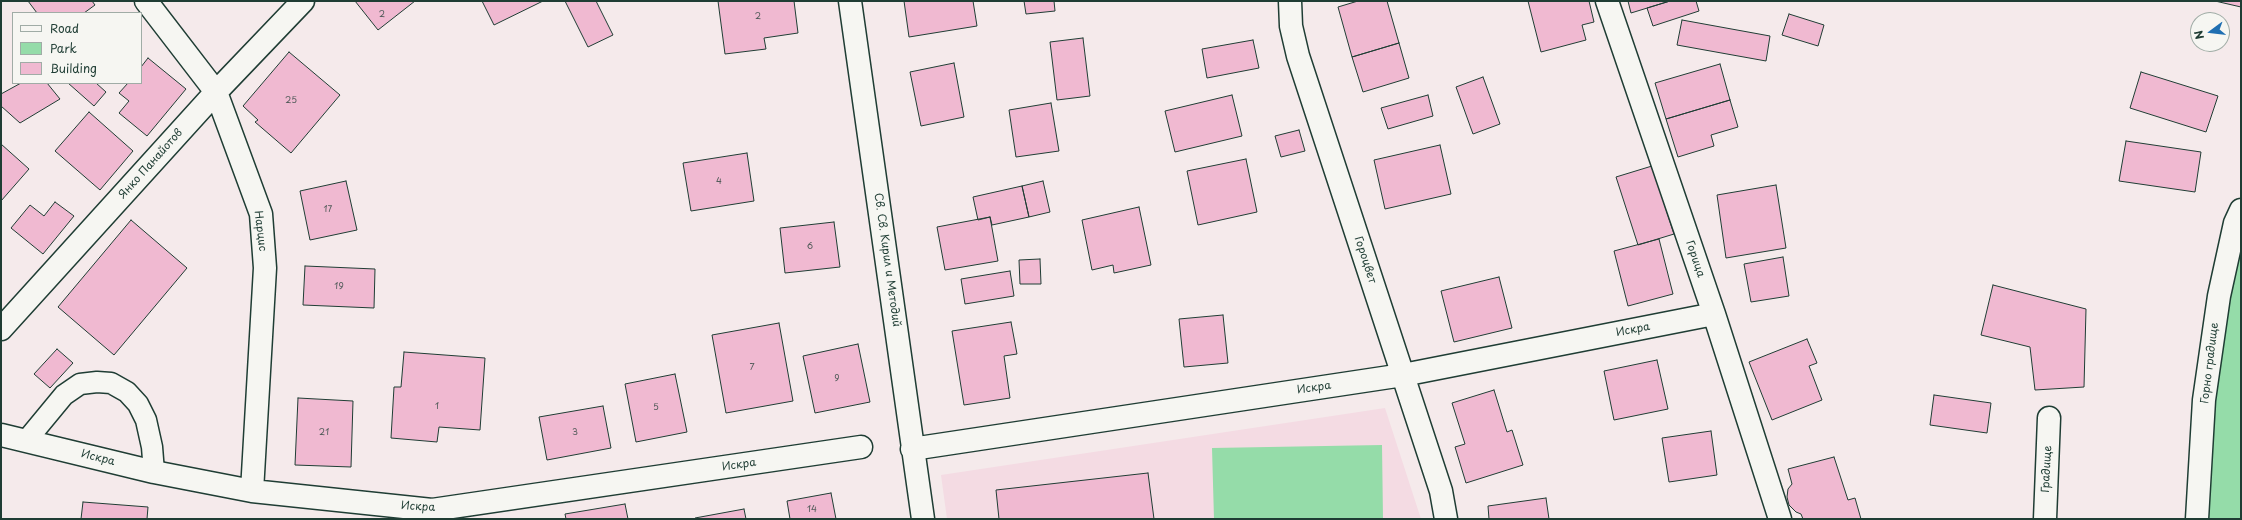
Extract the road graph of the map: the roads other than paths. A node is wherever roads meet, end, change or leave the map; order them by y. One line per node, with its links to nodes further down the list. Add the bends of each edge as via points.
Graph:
1 (146, 1): 6 (street, Нарцис)
2 (303, 1): 6 (street, Янко Панайотов)
3 (850, 1): 15 (street, Св. Св. Кирил и Методий)
4 (1290, 1): 10 (street, Гороцвет, via 1291,26 1298,56)
5 (1606, 1): 8 (street, Горица)
6 (216, 92): 9 (street, Янко Панайотов); 17 (street, Нарцис, via 261,214 264,268)
7 (2241, 210): 22 (street, Горно градище, via 2235,223 2218,296 2204,400)
8 (1714, 314): 10 (street, Искра); 20 (street, Горица)
9 (1, 329)
10 (1403, 375): 15 (street, Искра); 19 (street, Гороцвет, via 1441,491)
11 (2049, 418): 21 (street, Градище)
12 (1, 436): 13 (street, Искра)
13 (26, 441): 16 (street, Искра); 16 (lane, via 64,395 80,384 112,383 127,392 144,415 152,447)
14 (861, 447): 17 (street, Искра, via 432,510)
15 (912, 449): 18 (street, Св. Св. Кирил и Методий)
16 (154, 472): 17 (street, Искра)
17 (252, 492)
18 (923, 519)
19 (1446, 519)
20 (1780, 519)
21 (2044, 519)
22 (2198, 519)

